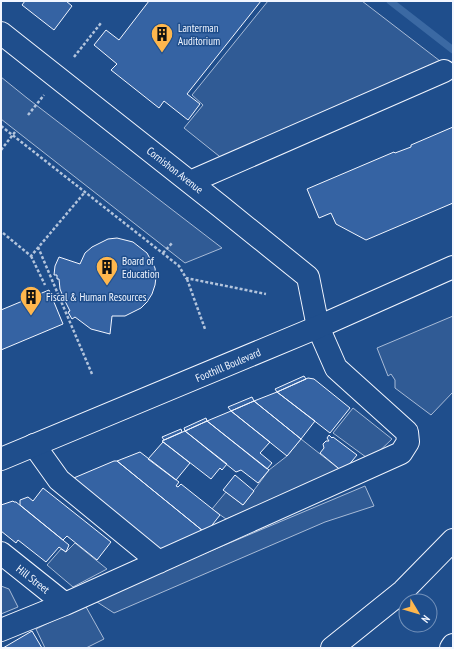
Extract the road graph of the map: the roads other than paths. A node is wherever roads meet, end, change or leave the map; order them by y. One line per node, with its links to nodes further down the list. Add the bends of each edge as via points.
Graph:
1 (1, 33): 3 (main road, Cornishon Avenue)
2 (444, 71): 3 (main road)
3 (190, 182): 5 (main road, Cornishon Avenue, via 308,277)
4 (453, 267): 5 (main road, Foothill Boulevard)
5 (318, 327): 6 (main road, Foothill Boulevard); 10 (main road, Cornishon Avenue, via 336,368 407,432 408,442 401,453)
6 (34, 445): 7 (main road, Foothill Boulevard); 10 (main road, via 59,480)
7 (1, 460)
8 (453, 540): 14 (main road, via 402,591)
9 (1, 553): 11 (main road, Hill Street)
10 (159, 562): 11 (main road, Cornishon Avenue)
11 (65, 604): 12 (main road, Cornishon Avenue)
12 (1, 630)
13 (453, 645): 15 (main road)
14 (332, 648)
15 (451, 648)

